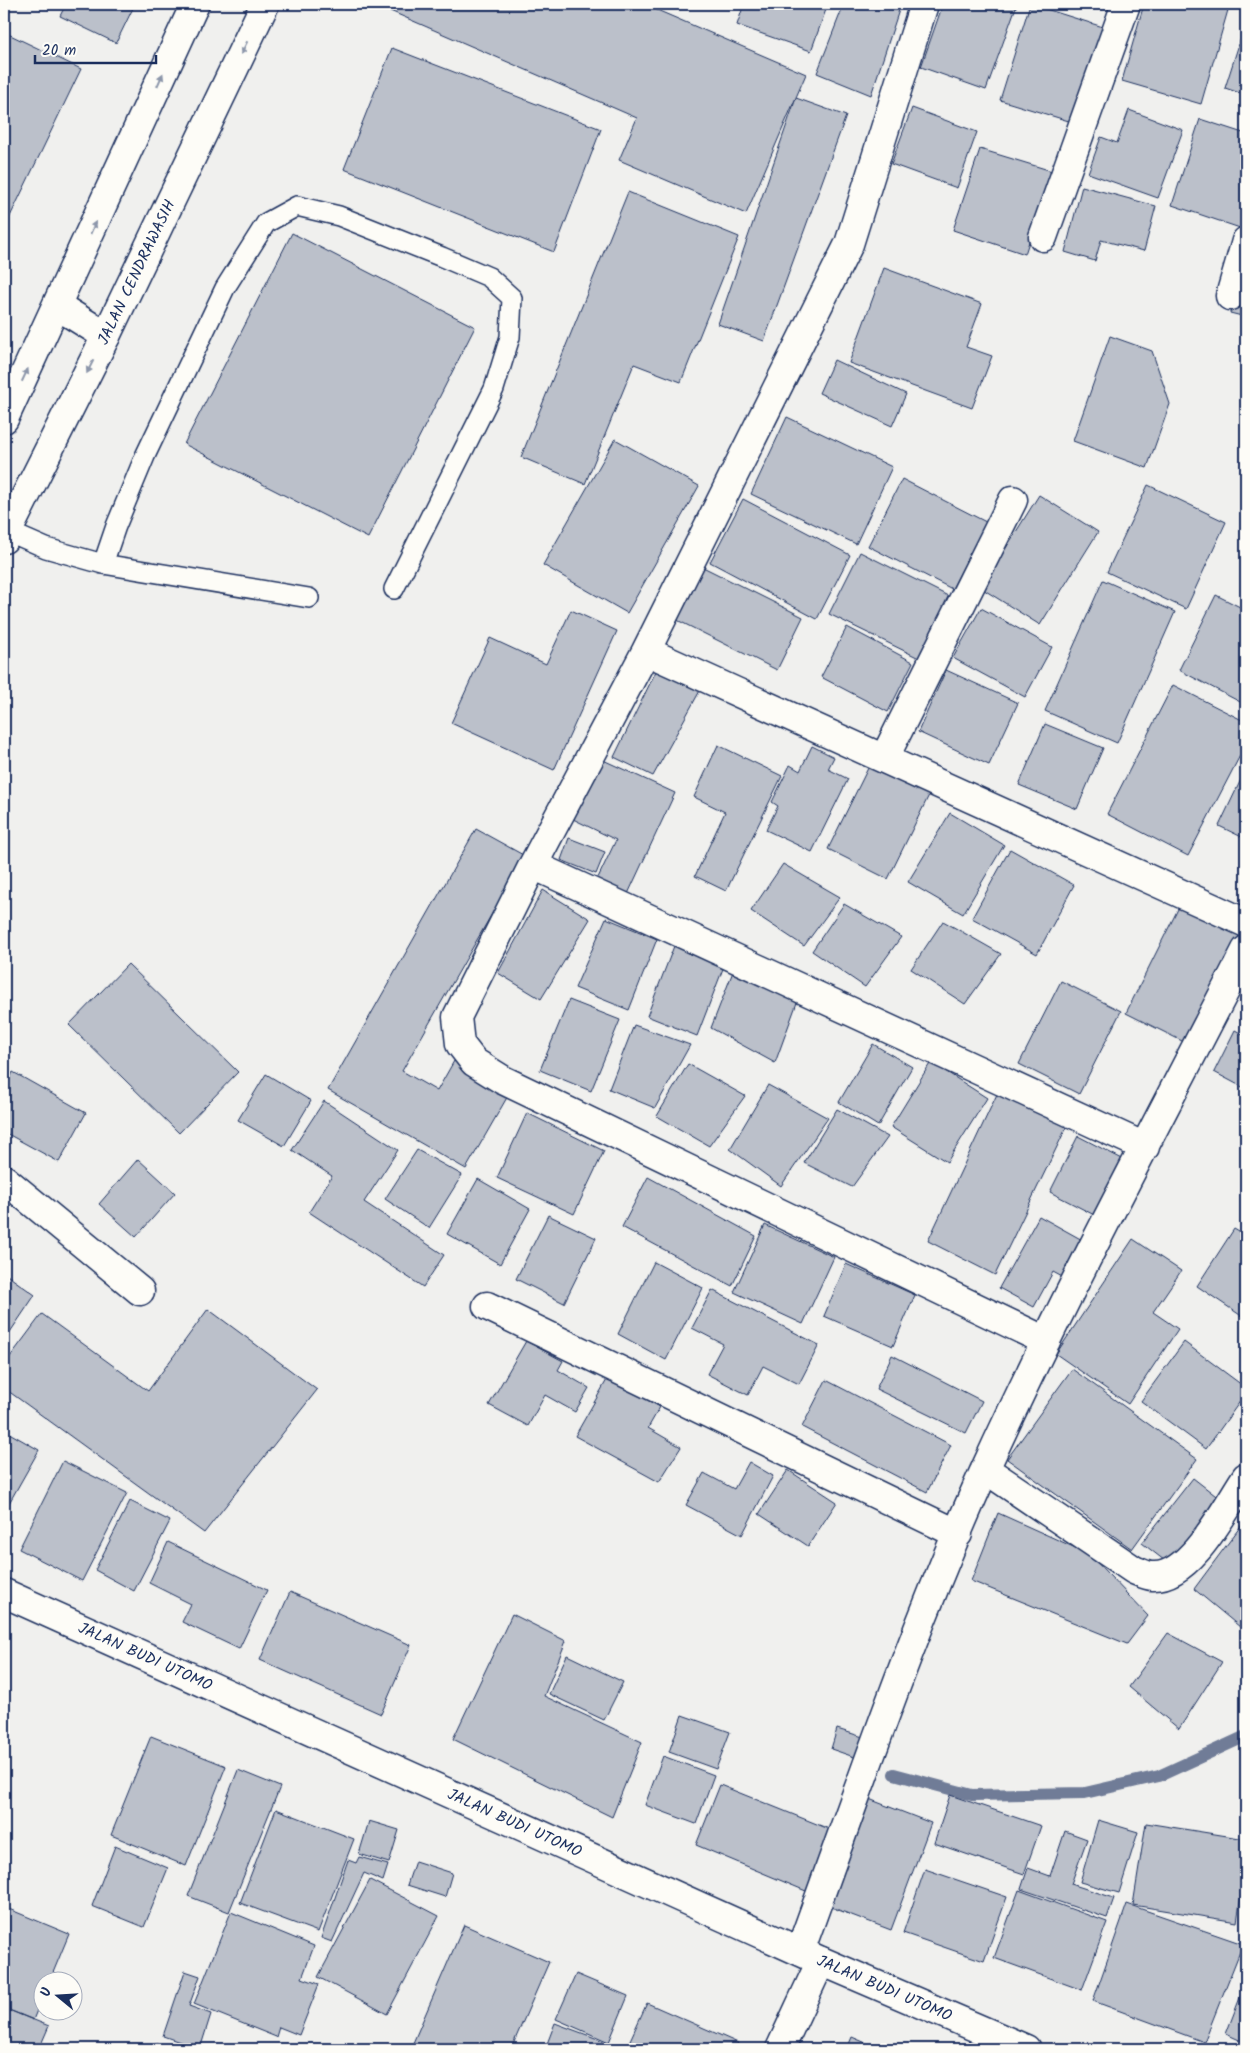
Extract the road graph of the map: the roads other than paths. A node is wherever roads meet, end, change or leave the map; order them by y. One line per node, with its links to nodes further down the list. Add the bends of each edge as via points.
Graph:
1 (195, 4): 8 (street, one-way to 1)
2 (265, 4): 9 (street, JALAN CENDRAWASIH, one-way to 9)
3 (924, 4): 16 (street, via 849,244)
4 (1126, 4): 5 (street)
5 (1043, 237)
6 (1246, 241): 7 (street)
7 (1230, 296)
8 (58, 306): 9 (street); 10 (street, one-way to 8)
9 (106, 336): 12 (street, JALAN CENDRAWASIH, one-way to 12)
10 (4, 420)
11 (1014, 500): 17 (street)
12 (5, 535): 13 (lane)
13 (103, 564): 14 (lane, via 145,456 225,288 266,223 297,206 339,216 466,267 489,277 512,298 510,337 494,389); 15 (lane)
14 (394, 590)
15 (309, 598)
16 (646, 651): 17 (street); 18 (street)
17 (884, 759): 19 (street)
18 (533, 865): 21 (street); 25 (street, via 457,1017 460,1044 474,1062 503,1080)
19 (1246, 922)
20 (1246, 950): 21 (street)
21 (1145, 1147): 25 (street)
22 (4, 1179): 23 (street)
23 (140, 1291)
24 (487, 1306): 28 (street)
25 (1046, 1341): 26 (street)
26 (985, 1469): 27 (street, via 1134,1570 1152,1576 1177,1570 1199,1548); 28 (street)
27 (1246, 1477)
28 (958, 1534): 30 (street, via 907,1661)
29 (4, 1593): 30 (street, JALAN BUDI UTOMO)
30 (810, 1956): 31 (street); 32 (street, JALAN BUDI UTOMO)
31 (780, 2049)
32 (1026, 2049)

